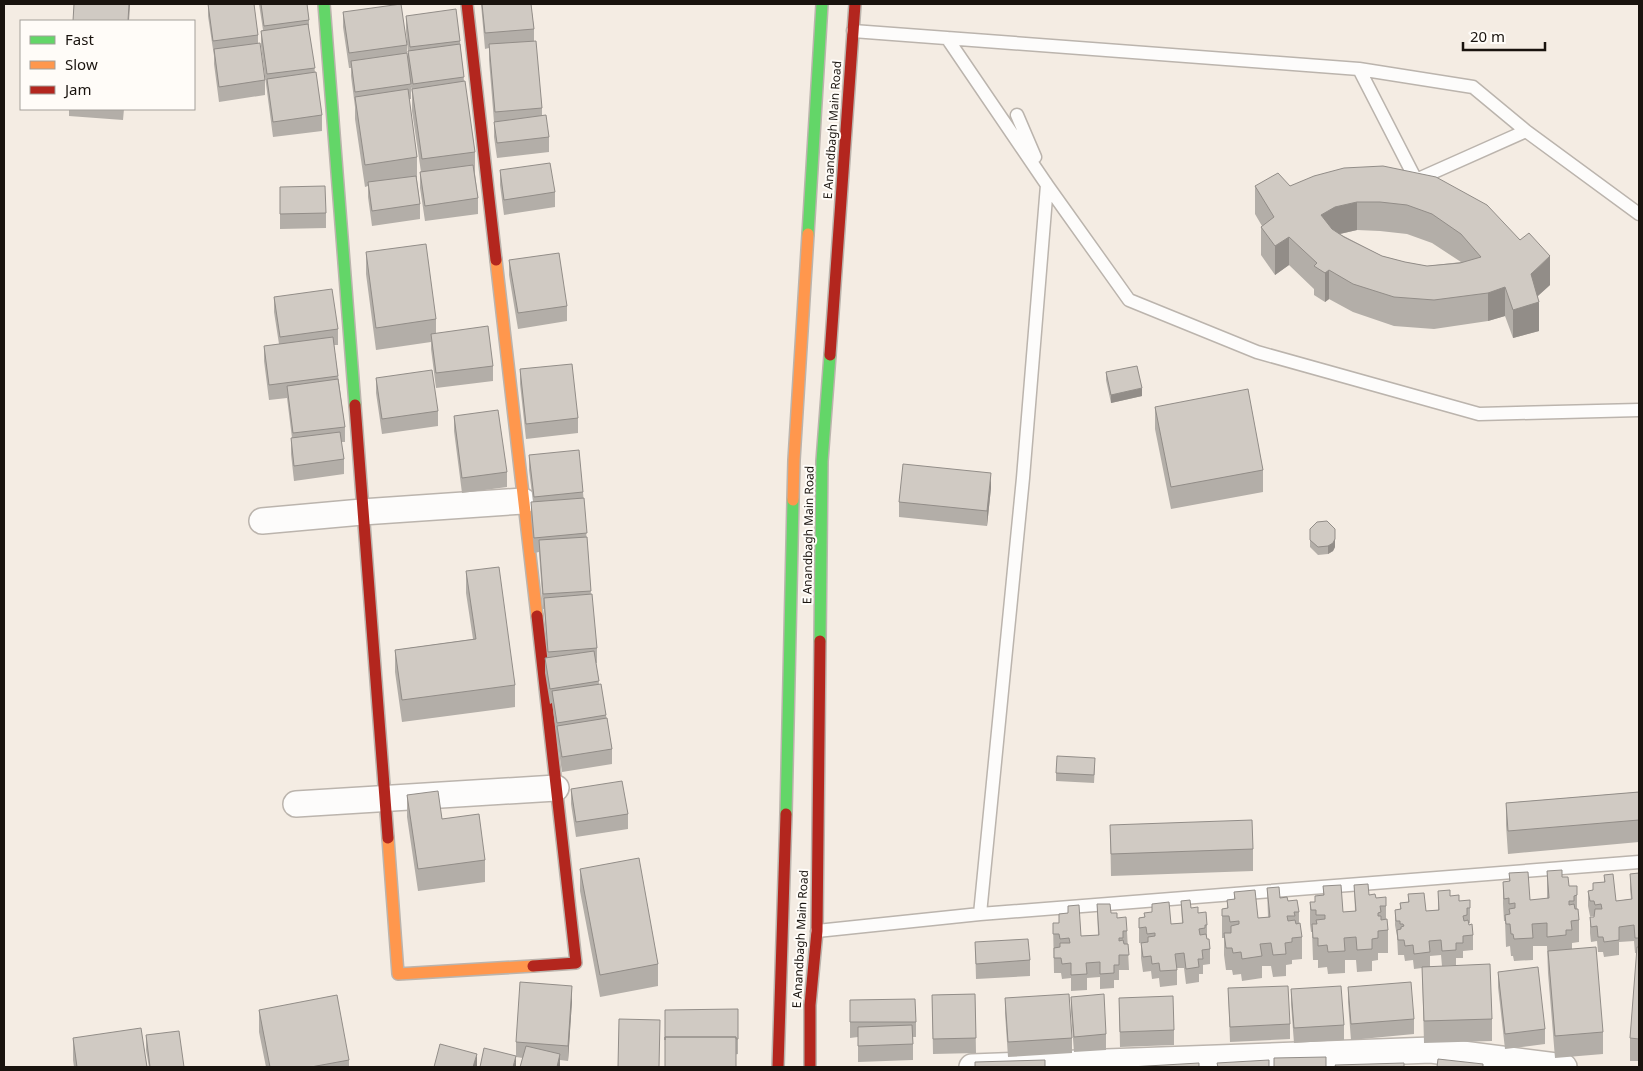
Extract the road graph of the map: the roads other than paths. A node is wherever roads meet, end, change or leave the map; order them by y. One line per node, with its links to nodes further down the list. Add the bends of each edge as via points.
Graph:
1 (324, 4): 14 (street)
2 (467, 4): 13 (street)
3 (822, 4): 22 (street, E Anandbagh Main Road, via 794,460)
4 (855, 4): 5 (street, E Anandbagh Main Road)
5 (853, 31): 6 (lane); 21 (street, E Anandbagh Main Road, via 822,461)
6 (947, 38): 7 (lane); 10 (lane)
7 (1359, 69): 9 (lane, via 1473,87); 9 (lane, via 1416,180)
8 (1017, 115): 10 (lane)
9 (1526, 131): 11 (lane)
10 (1047, 185): 12 (lane, via 1129,300 1257,352 1479,414); 20 (lane)
11 (1639, 214)
12 (1639, 410)
13 (523, 500): 14 (street); 16 (street)
14 (362, 512): 15 (street); 17 (street)
15 (262, 521)
16 (556, 788): 17 (street); 17 (street, via 576,963 398,974)
17 (383, 799): 18 (street)
18 (296, 804)
19 (1639, 862): 20 (lane)
20 (980, 914): 21 (lane)
21 (817, 931): 23 (street, E Anandbagh Main Road, via 810,1005)
22 (778, 1067)
23 (810, 1067)
24 (972, 1067): 25 (street, via 1431,1050)
25 (1564, 1067)

